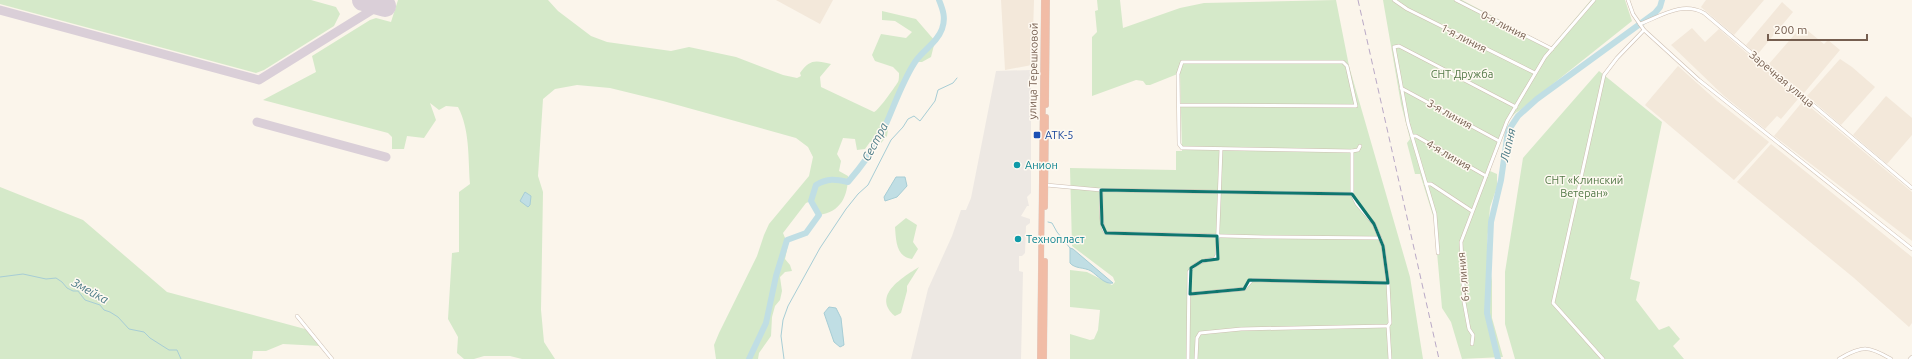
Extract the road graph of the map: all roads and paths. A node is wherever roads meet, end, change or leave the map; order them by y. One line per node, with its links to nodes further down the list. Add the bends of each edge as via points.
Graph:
1 (1044, 0): 37 (highway, улица Терешковой)
2 (1048, 0): 21 (highway, улица Терешковой)
3 (1394, 0): 10 (street, 1-я линия)
4 (1456, 0): 9 (street, 0-я линия)
5 (1594, 0): 9 (street, 6-я линия)
6 (1628, 0): 7 (street)
7 (1640, 24): 8 (street); 22 (street, Заречная улица, via 1680,8 1692,8 1704,14)
8 (1644, 30): 29 (street, via 1699,80); 42 (street, via 1604,75 1553,303)
9 (1552, 49): 10 (street, 6-я линия)
10 (1535, 74): 13 (street, 6-я линия)
11 (1401, 88): 13 (street, via 1394,49 1396,46); 14 (street); 15 (street, 3-я линия)
12 (1180, 105): 12 (street, via 1178,74 1182,62 1343,62 1347,66 1356,106); 17 (street, via 1180,146)
13 (1516, 107): 15 (street, 6-я линия)
14 (1412, 136): 19 (street, 4-я линия); 20 (street)
15 (1499, 141): 19 (street, 6-я линия)
16 (1360, 146): 18 (street, via 1358,150)
17 (1221, 149): 18 (street); 24 (street)
18 (1352, 151): 25 (street)
19 (1486, 176): 26 (street, 6-я линия)
20 (1426, 184): 26 (street, via 1431,184); 30 (street, via 1436,218)
21 (1046, 185): 23 (street); 38 (highway, улица Терешковой)
22 (1912, 188)
23 (1101, 190): 24 (street); 27 (street, via 1102,224 1106,233)
24 (1220, 192): 25 (street); 27 (street)
25 (1352, 194): 28 (street, via 1374,224)
26 (1472, 211): 35 (street, 6-я линия, via 1460,247 1464,302 1469,329 1473,335)
27 (1217, 236): 28 (street); 32 (street, via 1217,257 1202,261 1190,272)
28 (1380, 238): 31 (street)
29 (1912, 249)
30 (1438, 253)
31 (1388, 283): 32 (street, via 1252,280 1244,289); 34 (street)
32 (1190, 294): 39 (street)
33 (297, 316): 36 (street)
34 (1388, 326): 40 (street, via 1248,328 1200,334 1197,338); 41 (street)
35 (1472, 344)
36 (332, 359)
37 (1040, 359)
38 (1044, 359)
39 (1188, 359)
40 (1196, 359)
41 (1390, 359)
42 (1603, 359)
43 (1839, 359): 44 (street, via 1869,348)
44 (1892, 359)

